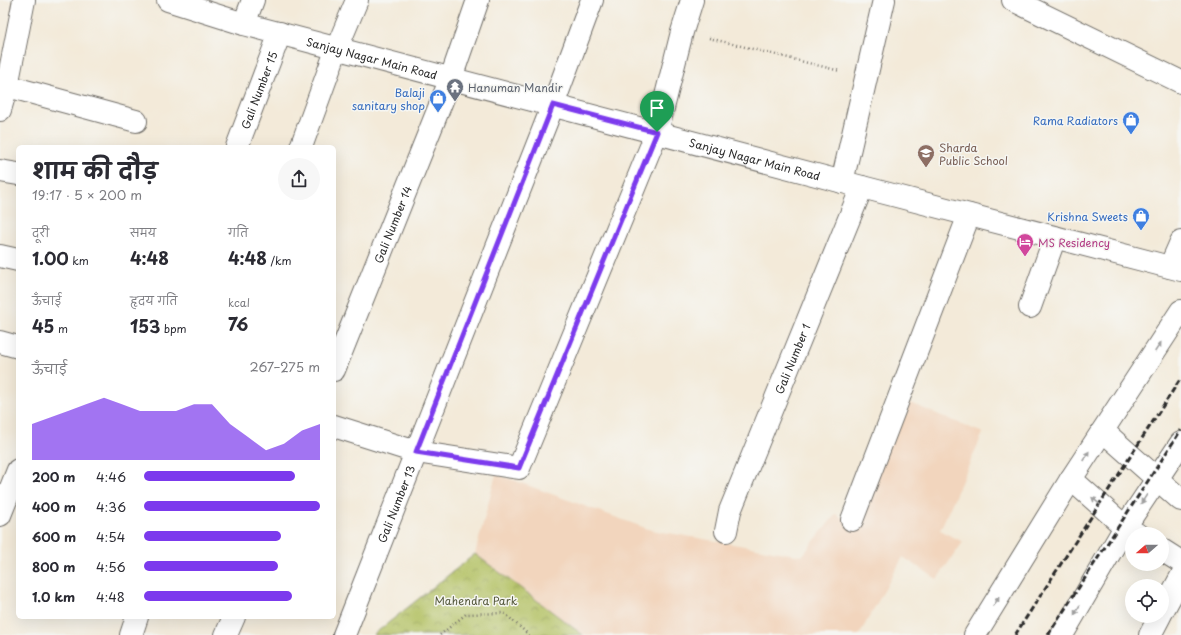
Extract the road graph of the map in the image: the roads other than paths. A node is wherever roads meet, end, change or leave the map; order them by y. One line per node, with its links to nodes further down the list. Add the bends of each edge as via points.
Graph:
1 (24, 0): 15 (street)
2 (168, 0): 10 (street, Sanjay Nagar Main Road)
3 (253, 0): 10 (street)
4 (357, 0): 12 (street)
5 (478, 0): 13 (street, Gali Number 14)
6 (592, 0): 16 (street, Gali Number 13)
7 (692, 0): 19 (street)
8 (884, 0): 24 (street, Gali Number 1, via 866,77)
9 (1012, 0): 14 (street)
10 (244, 24): 11 (street, Sanjay Nagar Main Road)
11 (280, 33): 12 (street, Sanjay Nagar Main Road); 20 (street, Gali Number 15)
12 (337, 48): 13 (street, Sanjay Nagar Main Road); 21 (street)
13 (451, 78): 16 (street, Sanjay Nagar Main Road); 35 (street, Gali Number 14)
14 (1181, 82)
15 (3, 85): 17 (street); 18 (street)
16 (553, 105): 19 (street, Sanjay Nagar Main Road); 39 (street, Gali Number 13)
17 (0, 110)
18 (136, 121)
19 (657, 132): 24 (street, Sanjay Nagar Main Road); 39 (street, via 519,468)
20 (238, 145)
21 (302, 145)
22 (0, 170): 23 (street)
23 (16, 174)
24 (852, 184): 25 (street, Sanjay Nagar Main Road); 48 (street, Gali Number 1, via 730,511)
25 (969, 214): 26 (street, Sanjay Nagar Main Road); 45 (street)
26 (1055, 236): 30 (street, Sanjay Nagar Main Road); 31 (street)
27 (1181, 242): 30 (street)
28 (0, 256): 29 (street)
29 (16, 260)
30 (1176, 269)
31 (1030, 307)
32 (1181, 311): 37 (street, one-way to 32)
33 (0, 342): 34 (street)
34 (16, 346)
35 (336, 365)
36 (336, 427): 39 (street)
37 (1103, 431): 41 (street); 42 (street, one-way to 37)
38 (1181, 443): 41 (street)
39 (416, 452): 59 (street, Gali Number 13)
40 (16, 475): 44 (street)
41 (1157, 478): 43 (street); 47 (street, one-way to 47)
42 (1071, 480): 46 (street, one-way to 42); 60 (street, one-way to 42)
43 (1181, 500)
44 (0, 515)
45 (852, 520)
46 (1127, 527)
47 (1132, 527)
48 (726, 531)
49 (1125, 539): 61 (street, one-way to 61)
50 (1169, 554): 51 (street)
51 (1181, 562)
52 (1181, 577): 53 (street)
53 (1169, 599)
54 (137, 619): 57 (street)
55 (233, 619): 58 (street)
56 (1156, 623): 62 (street)
57 (132, 635)
58 (226, 635)
59 (344, 635)
60 (975, 635)
61 (1062, 635)
62 (1150, 635)

